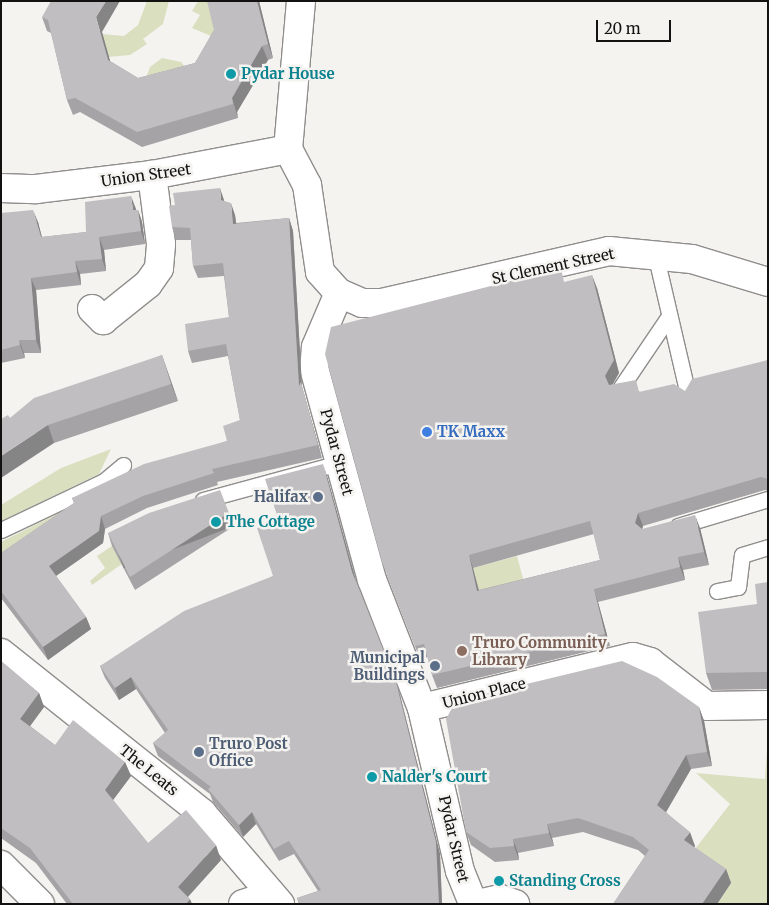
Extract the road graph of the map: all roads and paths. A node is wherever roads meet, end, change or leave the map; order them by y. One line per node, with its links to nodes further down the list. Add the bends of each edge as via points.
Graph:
1 (301, 1): 2 (street)
2 (288, 149): 3 (street, Union Street); 7 (street, via 307,184 320,272)
3 (152, 175): 4 (street, Union Street); 9 (street, via 161,244 159,268 148,284)
4 (5, 192)
5 (655, 253): 6 (street, St Clement Street, via 726,267); 7 (street, St Clement Street, via 609,251 382,303 362,303); 8 (lane)
6 (768, 282)
7 (339, 293): 12 (street, Pydar Street, via 314,357)
8 (667, 319): 10 (lane); 11 (lane)
9 (102, 323)
10 (619, 390)
11 (688, 395)
12 (339, 463): 15 (lane); 22 (street, Pydar Street, via 372,580)
13 (122, 465): 16 (lane, via 104,481)
14 (768, 498): 17 (lane)
15 (187, 505)
16 (1, 530)
17 (659, 532)
18 (768, 547): 19 (lane, via 742,555 738,587)
19 (717, 591)
20 (1, 653): 26 (street, The Leats, via 202,813)
21 (768, 705): 22 (street, Union Place, via 713,707 699,703 650,662 633,657)
22 (422, 708): 27 (street, Pydar Street, via 460,871)
23 (1, 865): 24 (street)
24 (40, 904)
25 (243, 904): 26 (street, The Leats, via 262,898)
26 (279, 904)
27 (473, 904)
28 (478, 904): 29 (street, via 500,899)
29 (515, 904)

